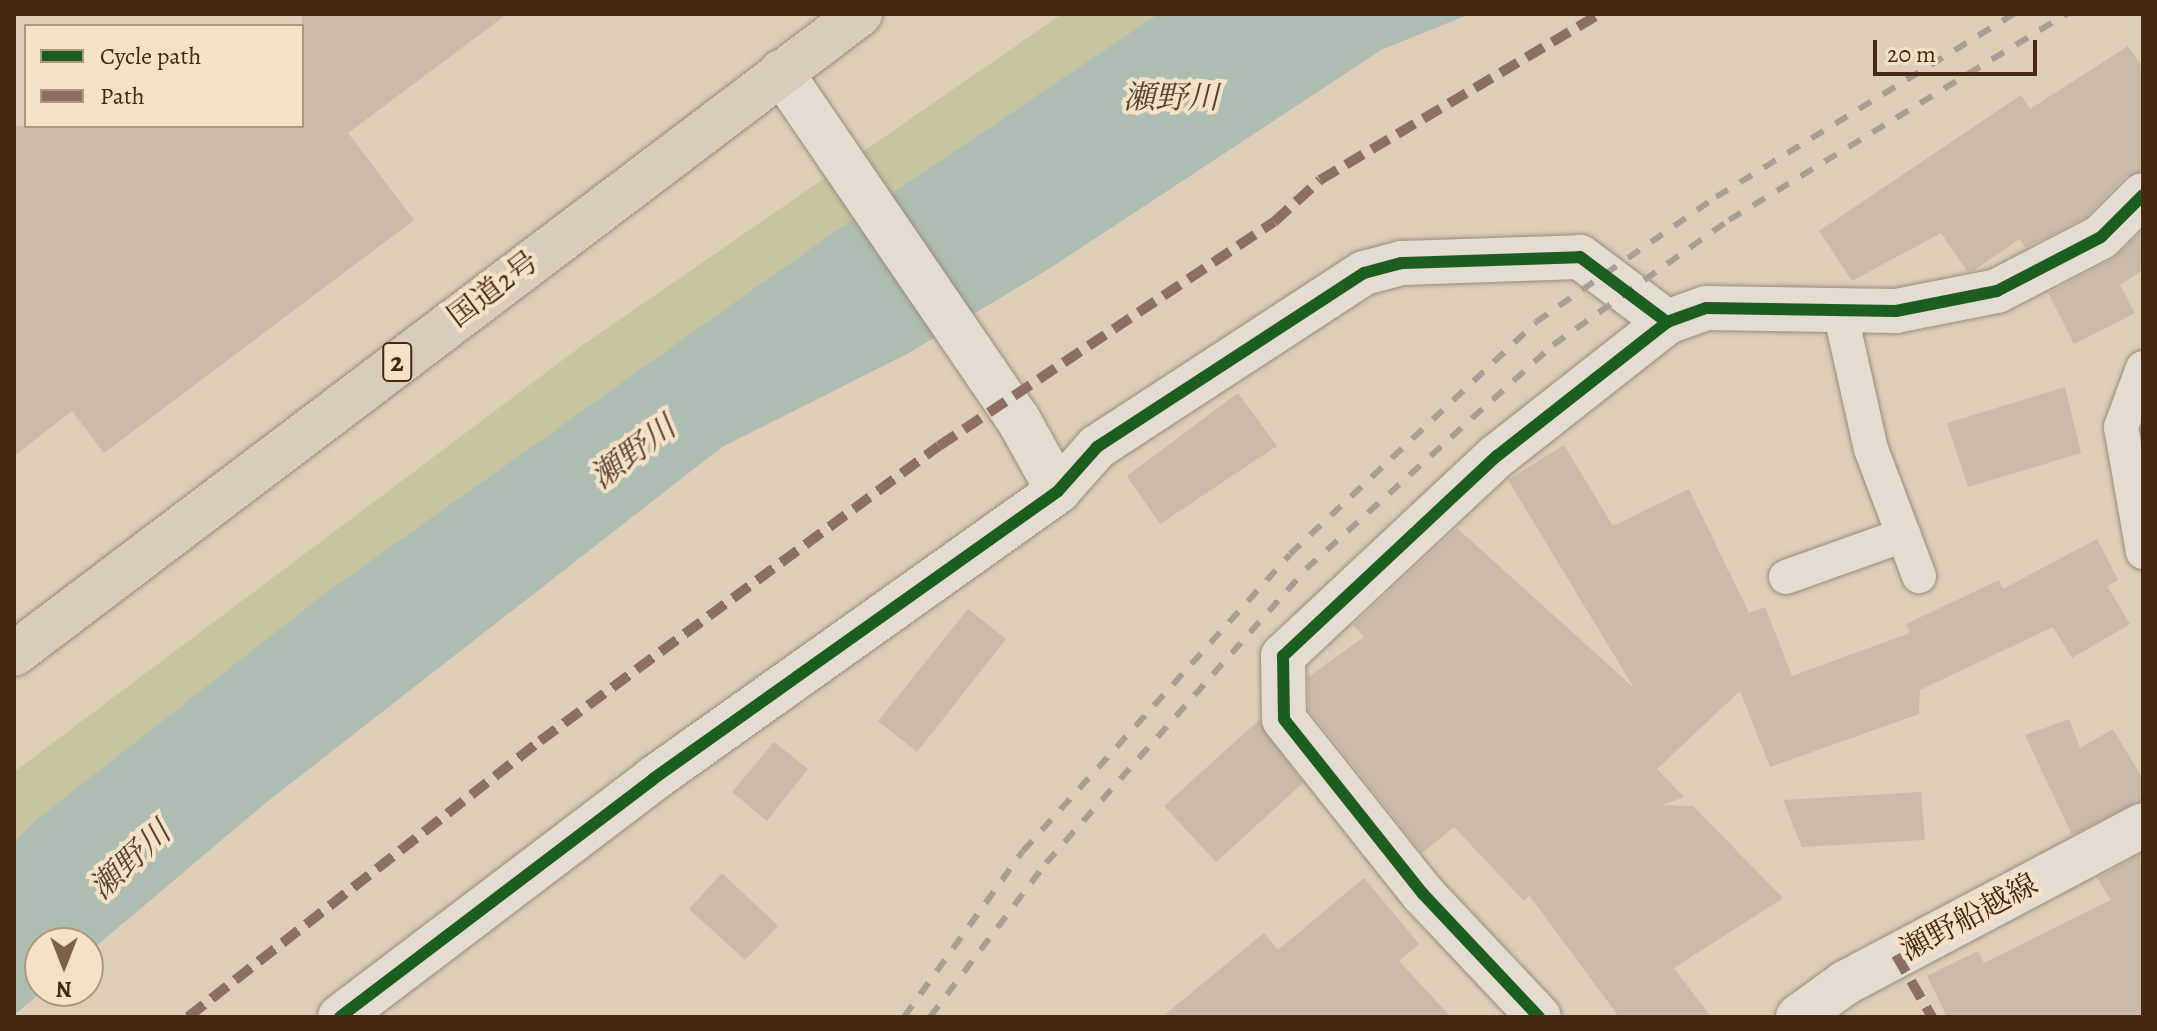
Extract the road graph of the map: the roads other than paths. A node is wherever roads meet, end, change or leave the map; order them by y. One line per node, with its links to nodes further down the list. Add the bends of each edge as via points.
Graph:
1 (860, 14): 2 (highway, 国道2号 / 2)
2 (781, 72): 7 (street, via 1018,419); 12 (highway, 国道2号 / 2)
3 (2143, 195): 4 (street, via 2101,237 1997,291)
4 (1841, 316): 5 (street, via 1706,308); 8 (lane, via 1871,449)
5 (1667, 322): 7 (street, via 1580,257 1402,263 1364,273 1097,447); 15 (street, via 1497,456 1283,656 1284,719 1423,894)
6 (2143, 368): 9 (lane, via 2121,427)
7 (1058, 491): 14 (street, via 653,779)
8 (1904, 535): 10 (lane); 11 (lane)
9 (2143, 552)
10 (1919, 576)
11 (1786, 577)
12 (14, 654)
13 (2143, 825): 16 (street, 瀬野船越線, via 1845,983)
14 (340, 1017)
15 (1539, 1017)
16 (1798, 1017)

